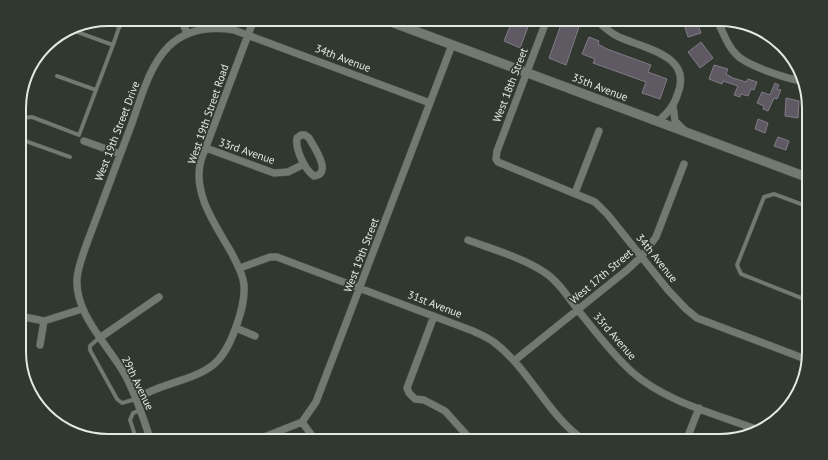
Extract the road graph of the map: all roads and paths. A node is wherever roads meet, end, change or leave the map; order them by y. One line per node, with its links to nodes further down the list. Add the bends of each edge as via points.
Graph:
1 (184, 26): 9 (street)
2 (251, 26): 10 (street, West 19th Street Road)
3 (402, 26): 12 (main road, 35th Avenue)
4 (544, 26): 13 (street, West 18th Street)
5 (604, 26): 18 (street, via 618,37 666,56 681,74 682,82)
6 (720, 26): 15 (street, via 741,59)
7 (120, 27): 11 (lane)
8 (77, 32): 11 (lane)
9 (187, 32): 10 (street, via 219,28); 26 (street, West 19th Street Drive, via 169,46 157,61)
10 (248, 35): 17 (street, 34th Avenue); 25 (street, West 19th Street Road)
11 (113, 45): 16 (lane)
12 (452, 45): 13 (main road, 35th Avenue); 17 (street, West 19th Street)
13 (527, 73): 20 (main road, 35th Avenue); 28 (street, West 18th Street)
14 (57, 76): 16 (lane)
15 (797, 80)
16 (96, 90): 19 (lane, via 79,135 32,117)
17 (430, 103): 37 (street, West 19th Street)
18 (673, 106): 20 (street); 22 (street, via 675,121)
19 (26, 118)
20 (657, 122): 22 (main road, 35th Avenue)
21 (599, 131): 32 (street)
22 (687, 132): 31 (main road, 35th Avenue)
23 (26, 141): 27 (lane)
24 (84, 141): 26 (street)
25 (206, 148): 29 (street, 33rd Avenue, via 274,173 288,172); 36 (street, West 19th Street Road, via 198,176 201,193)
26 (120, 154): 40 (street, West 19th Street Drive, via 79,268 77,287)
27 (70, 157)
28 (496, 159): 32 (street, 34th Avenue, via 509,168)
29 (304, 164): 29 (street, via 296,143 296,138 301,135 309,138 323,166 322,173 314,176)
30 (684, 164): 35 (street, West 17th Street, via 656,237)
31 (802, 175)
32 (575, 193): 35 (street, 34th Avenue, via 602,208)
33 (802, 204): 39 (lane, via 774,194 764,197 737,264 741,274)
34 (468, 240): 41 (street, 33rd Avenue, via 544,272)
35 (642, 256): 41 (street, West 17th Street); 49 (street, 34th Avenue, via 682,304 698,318)
36 (240, 268): 37 (street, 31st Avenue, via 277,257); 45 (street, West 19th Street Road, via 244,299)
37 (360, 288): 42 (street, 31st Avenue); 54 (street, West 19th Street, via 316,402)
38 (159, 297): 47 (street)
39 (802, 298)
40 (82, 309): 44 (street); 47 (street, 29th Avenue)
41 (577, 310): 50 (street, West 17th Street); 52 (street, 33rd Avenue, via 632,372 669,396)
42 (434, 316): 50 (street, 31st Avenue, via 493,341); 60 (street, via 407,388 416,399 445,410)
43 (26, 317): 44 (street)
44 (44, 321): 48 (street)
45 (236, 328): 46 (street); 51 (street, West 19th Street Road, via 227,349 214,365 203,372)
46 (255, 336)
47 (100, 337): 51 (street, 29th Avenue, via 124,374); 51 (lane, via 89,348 117,399 122,403)
48 (40, 345)
49 (802, 358)
50 (514, 361): 61 (street, 31st Avenue)
51 (136, 399): 53 (street, 29th Avenue)
52 (699, 408): 55 (street, 33rd Avenue); 62 (street)
53 (141, 410): 56 (lane, via 133,413 130,420); 57 (street, 29th Avenue)
54 (302, 422): 58 (street); 59 (street)
55 (752, 428)
56 (135, 434)
57 (150, 434)
58 (272, 434)
59 (311, 434)
60 (466, 434)
61 (575, 434)
62 (689, 434)

